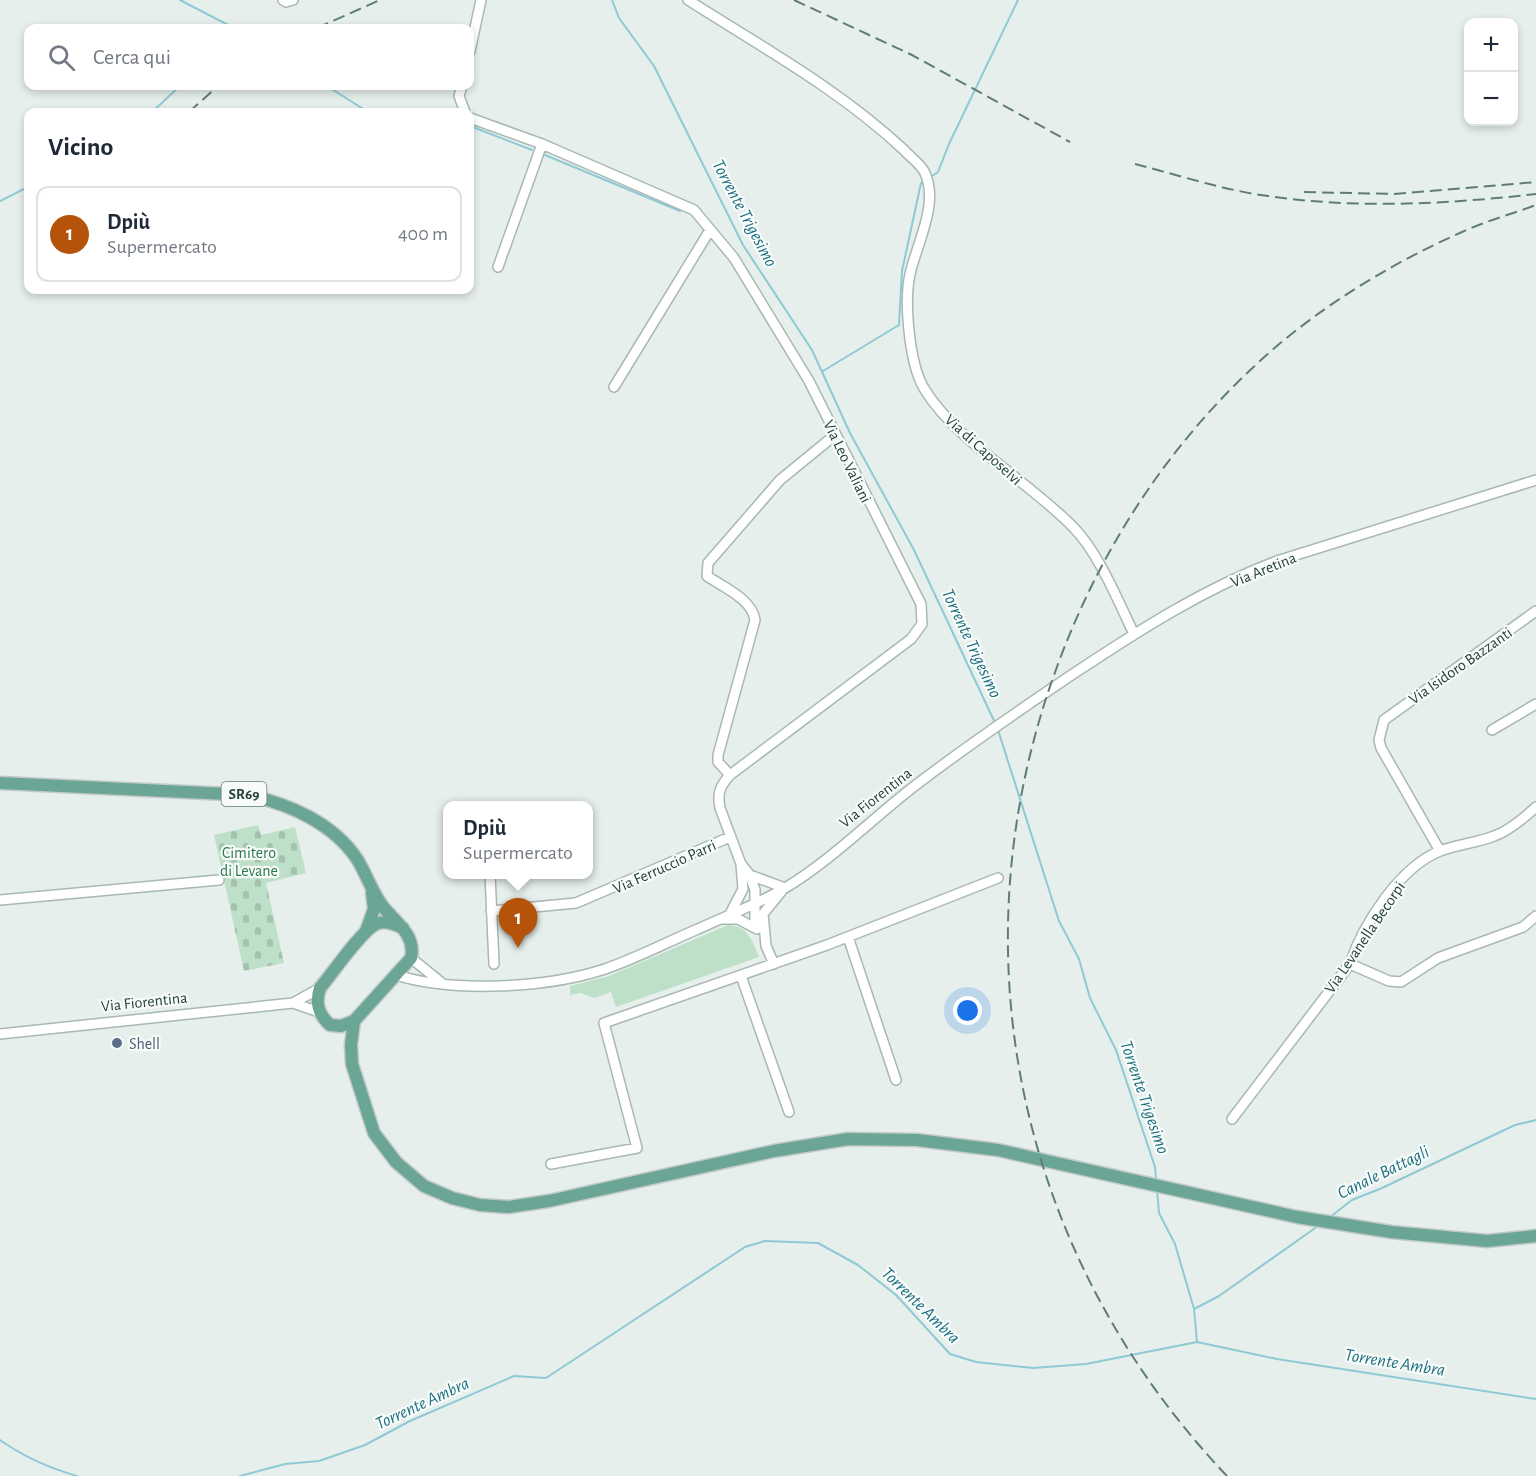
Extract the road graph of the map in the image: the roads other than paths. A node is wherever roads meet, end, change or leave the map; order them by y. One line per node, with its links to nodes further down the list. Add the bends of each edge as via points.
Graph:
1 (481, 0): 3 (street)
2 (688, 0): 14 (street, Via di Caposelvi, via 832,91 887,134 924,170 929,207 906,304 912,348 924,388 948,419 1076,529 1100,566)
3 (474, 32)
4 (461, 90): 5 (street)
5 (464, 108)
6 (474, 119): 7 (street, Via Leo Valiani)
7 (542, 144): 8 (street, Via Leo Valiani, via 686,205); 9 (street)
8 (710, 230): 10 (street); 11 (street, Via Leo Valiani, via 741,268 809,381)
9 (498, 267)
10 (614, 387)
11 (835, 435): 18 (street, via 780,480 708,563 707,576 747,603 755,620 718,755 718,762); 18 (street, Via Leo Valiani, via 921,604 922,624 911,639)
12 (1536, 480): 14 (street, Via Aretina, via 1245,573)
13 (1536, 611): 22 (street, Via Isidoro Bazzanti, via 1384,720 1381,748)
14 (1134, 634): 16 (street, Via Aretina)
15 (1536, 704): 17 (street)
16 (1015, 712): 28 (street, Via Fiorentina)
17 (1492, 730)
18 (730, 775): 21 (street, Via Leo Valiani, via 717,795)
19 (0, 783): 29 (main road, SR69, via 231,793 273,800 330,831 357,859)
20 (1536, 807): 22 (street, Via Levanella Becorpi, via 1497,835)
21 (730, 837): 23 (street, Via Leo Valiani); 33 (street, Via Ferruccio Parri, via 576,903)
22 (1440, 851): 46 (street, Via Levanella Becorpi, via 1421,860 1393,887 1356,944)
23 (741, 864): 24 (street, Via Leo Valiani); 30 (street)
24 (750, 876): 28 (street); 32 (street, via 755,890)
25 (998, 878): 42 (street)
26 (490, 879): 33 (street)
27 (219, 880): 31 (street)
28 (785, 888): 32 (street, Via Fiorentina); 35 (street)
29 (372, 889): 39 (main road, SR69); 40 (main road, SR69, via 374,909)
30 (743, 889): 32 (street); 34 (street)
31 (0, 900)
32 (753, 903): 34 (street, Via Fiorentina); 35 (street); 38 (street)
33 (491, 911): 44 (street)
34 (730, 914): 37 (street, Via Fiorentina)
35 (763, 914): 41 (street)
36 (1536, 916): 46 (street, via 1523,927 1438,958 1401,982 1389,981)
37 (720, 919): 38 (street, via 738,919); 49 (street, Via Fiorentina, via 606,969 575,977 477,987)
38 (755, 927): 41 (street)
39 (403, 928): 40 (main road, Via Fiorentina, via 382,922); 43 (main road, via 412,942)
40 (364, 935): 50 (main road, Via Fiorentina)
41 (764, 935): 45 (street)
42 (848, 937): 45 (street); 57 (street)
43 (411, 958): 47 (main road); 49 (street)
44 (494, 964)
45 (774, 964): 48 (street)
46 (1350, 964): 59 (street, Via Levanella Becorpi)
47 (396, 975): 49 (street, Via Fiorentina); 53 (main road)
48 (741, 976): 58 (street); 60 (street, via 604,1023 637,1148)
49 (445, 985)
50 (320, 988): 51 (street, Via Fiorentina); 52 (main road)
51 (293, 1003): 52 (street, Via Fiorentina); 55 (street, Via Fiorentina)
52 (319, 1012): 54 (main road, Via Fiorentina, via 330,1025)
53 (354, 1021): 54 (main road); 56 (main road)
54 (340, 1026): 56 (main road)
55 (0, 1034)
56 (351, 1045): 61 (main road, via 352,1064 366,1112 374,1132 396,1162 424,1186 480,1206 508,1207 549,1201 848,1138 917,1140 998,1150 1297,1217 1391,1232 1487,1241)
57 (896, 1080)
58 (789, 1112)
59 (1232, 1119)
60 (552, 1164)
61 (1536, 1236)

